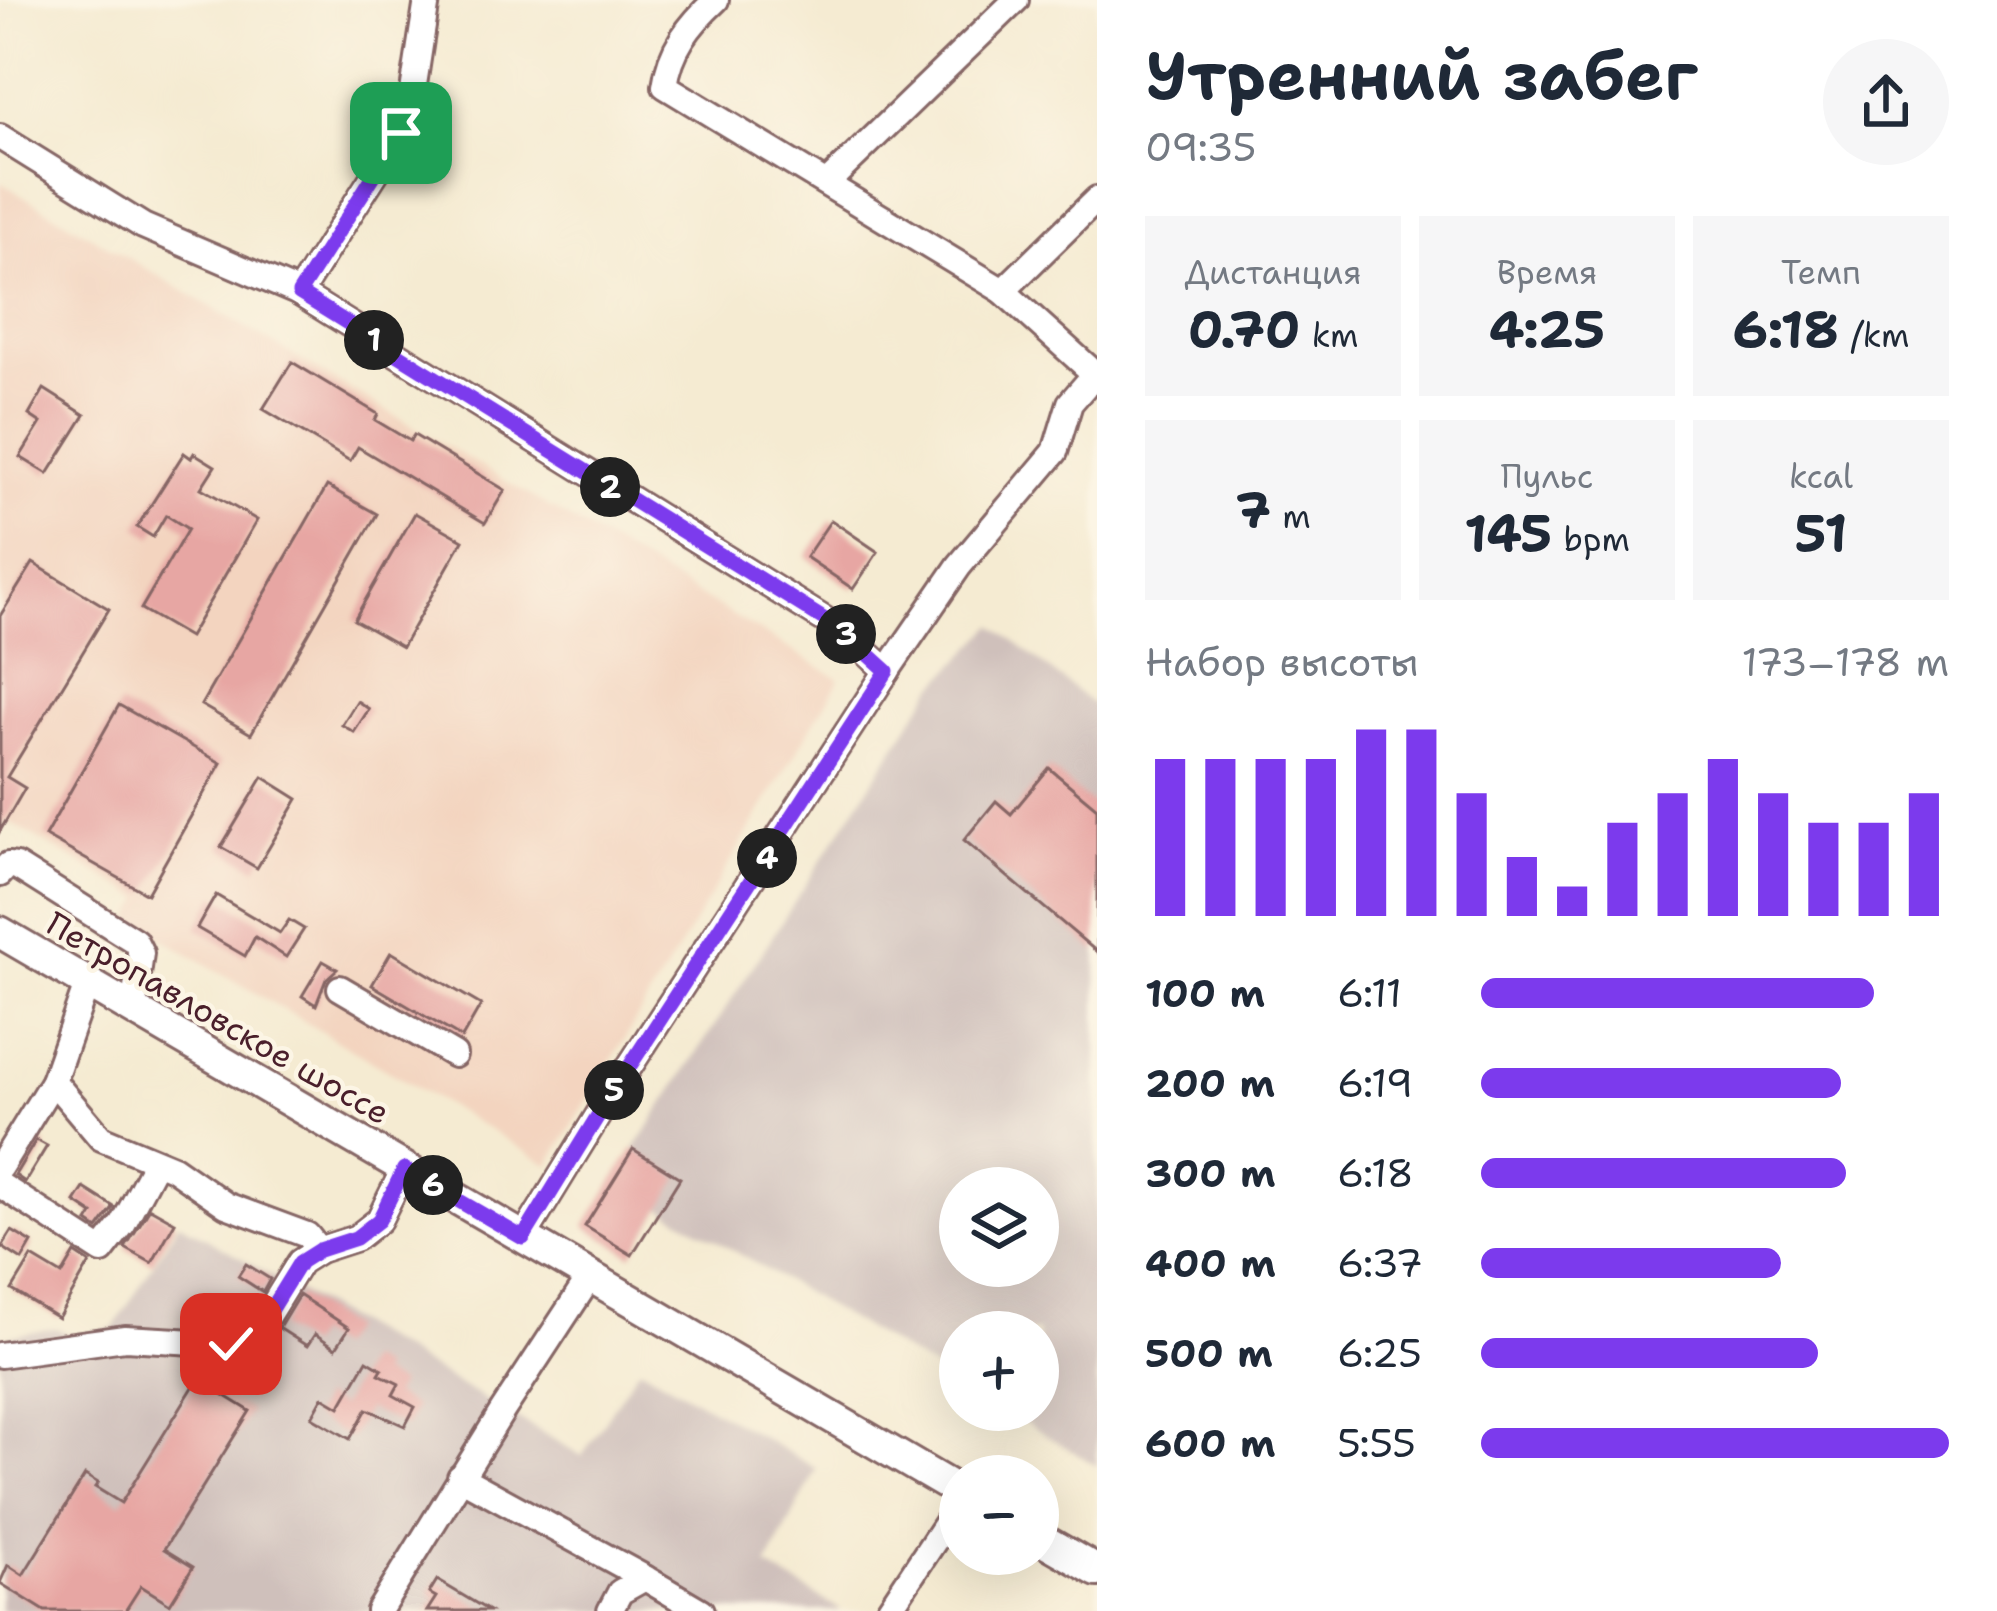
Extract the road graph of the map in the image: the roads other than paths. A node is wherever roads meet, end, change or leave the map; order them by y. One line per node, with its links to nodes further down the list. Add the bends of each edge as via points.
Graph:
1 (427, 0): 8 (street, via 401,133)
2 (716, 0): 5 (street, via 668,61 665,86)
3 (1016, 0): 5 (street)
4 (0, 137): 8 (street, via 143,226)
5 (828, 182): 7 (street)
6 (1097, 199): 7 (street)
7 (1003, 291): 9 (street)
8 (299, 293): 10 (street, via 843,631)
9 (1096, 373): 10 (street, via 1070,403 1055,452 959,566)
10 (887, 671): 22 (street)
11 (0, 874): 15 (street, via 16,866 135,941 141,953)
12 (0, 932): 13 (main road, Петропавловское шоссе)
13 (87, 984): 15 (main road, Петропавловское шоссе); 17 (street)
14 (340, 988): 16 (street)
15 (133, 1011): 20 (main road, Петропавловское шоссе)
16 (454, 1055)
17 (53, 1081): 18 (street, via 101,1138); 19 (street)
18 (155, 1164): 21 (street, via 102,1251); 23 (street, via 226,1205 307,1234)
19 (0, 1167)
20 (404, 1169): 22 (main road, Петропавловское шоссе); 23 (street, via 379,1220)
21 (0, 1185)
22 (523, 1238): 24 (main road, Петропавловское шоссе)
23 (319, 1250): 25 (street, via 300,1262 261,1325 231,1344 124,1338)
24 (590, 1276): 26 (street); 27 (main road, Петропавловское шоссе)
25 (1, 1350)
26 (460, 1477): 31 (street); 32 (street)
27 (939, 1480)
28 (939, 1534): 35 (street)
29 (1059, 1549): 30 (main road)
30 (1097, 1571)
31 (644, 1578): 33 (street, via 620,1592); 34 (street)
32 (379, 1611)
33 (610, 1611)
34 (701, 1611)
35 (888, 1611)

